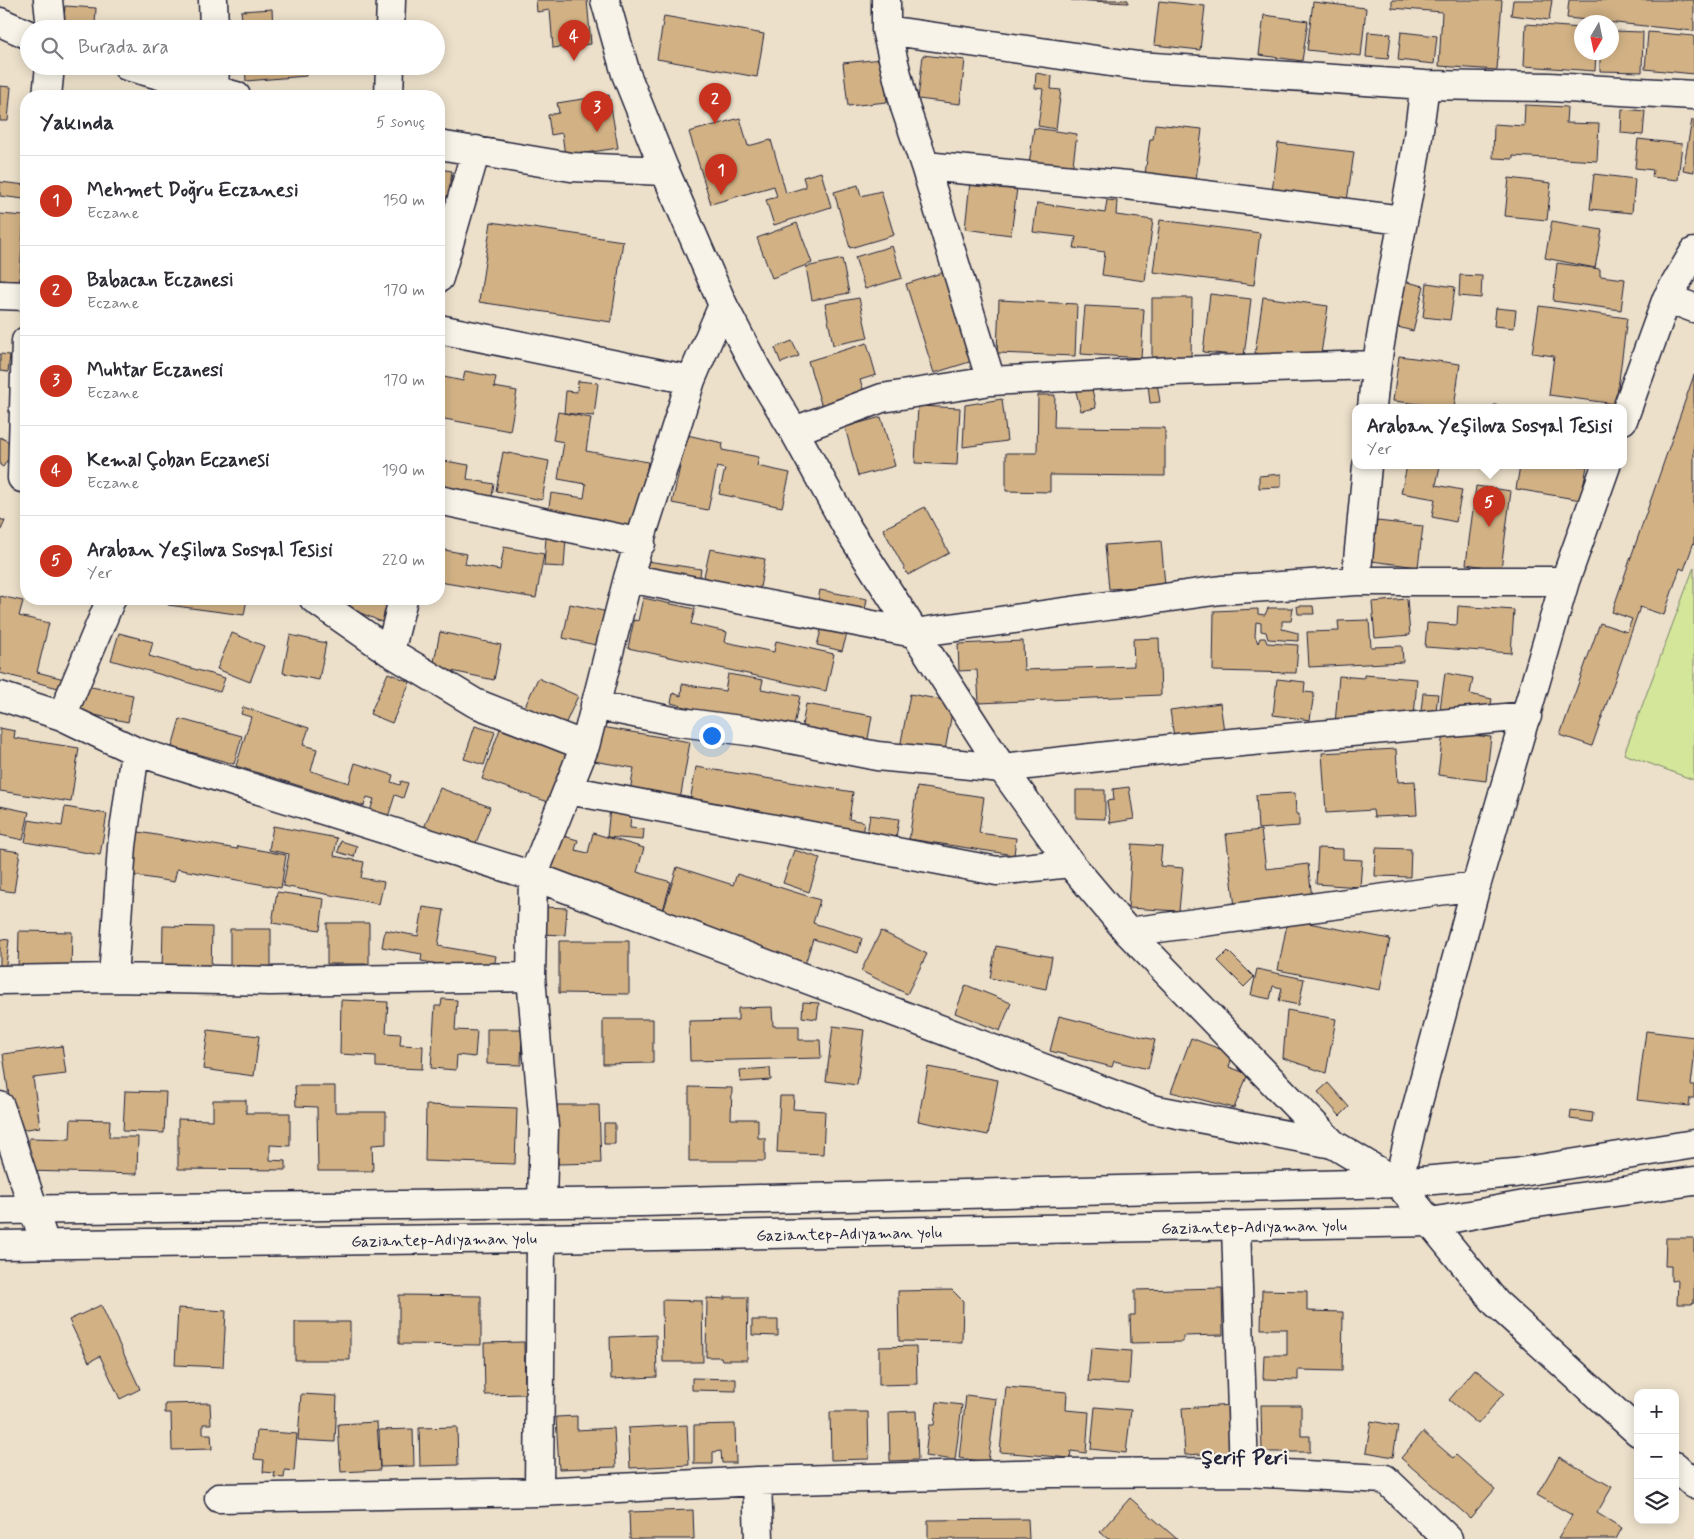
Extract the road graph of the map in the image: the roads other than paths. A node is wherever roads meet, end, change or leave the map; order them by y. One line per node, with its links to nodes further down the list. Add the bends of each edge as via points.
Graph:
1 (48, 0): 6 (main road)
2 (213, 0): 7 (main road)
3 (391, 0): 8 (main road)
4 (604, 0): 23 (main road, via 626,74)
5 (886, 0): 10 (main road)
6 (50, 20)
7 (214, 20)
8 (390, 20)
9 (0, 22): 11 (main road)
10 (886, 30): 16 (main road, via 1138,66); 22 (main road, via 905,107)
11 (20, 31)
12 (49, 75): 17 (main road)
13 (174, 75): 15 (main road)
14 (390, 75): 18 (main road)
15 (222, 84)
16 (1425, 85): 19 (main road, via 1549,87); 24 (main road)
17 (48, 90)
18 (389, 90)
19 (1694, 95)
20 (445, 146): 21 (main road)
21 (476, 150): 23 (main road, via 571,167); 26 (main road)
22 (925, 166): 24 (main road, via 1127,186); 35 (main road)
23 (665, 171): 30 (main road)
24 (1402, 220): 33 (main road)
25 (1694, 252): 29 (main road)
26 (445, 257)
27 (0, 295): 28 (main road)
28 (20, 296)
29 (1667, 298): 31 (main road); 37 (main road)
30 (723, 305): 34 (main road); 39 (main road)
31 (1694, 308)
32 (445, 330): 34 (main road)
33 (1376, 365): 35 (main road); 36 (main road)
34 (691, 380): 44 (main road)
35 (991, 381): 39 (main road, via 882,398)
36 (1372, 404)
37 (1627, 409)
38 (20, 422): 42 (main road)
39 (794, 431): 51 (main road, via 848,529)
40 (1367, 469): 46 (main road)
41 (1605, 469): 47 (main road)
42 (16, 476)
43 (445, 501): 44 (main road)
44 (641, 543): 45 (main road)
45 (628, 578): 51 (main road); 54 (main road)
46 (1356, 581): 47 (main road); 51 (main road, via 1221,590)
47 (1565, 581): 56 (main road)
48 (108, 605): 55 (main road)
49 (323, 605): 52 (main road)
50 (402, 605): 52 (main road)
51 (914, 633): 59 (main road)
52 (390, 652): 57 (main road, via 475,703)
53 (0, 696): 55 (main road)
54 (595, 705): 57 (main road); 59 (main road, via 877,756)
55 (62, 716): 58 (main road)
56 (1527, 716): 59 (main road, via 1187,747); 63 (main road)
57 (585, 746): 60 (main road)
58 (136, 751): 62 (main road); 66 (main road, via 122,846)
59 (1002, 768): 61 (main road)
60 (568, 790): 61 (main road, via 997,871); 62 (main road)
61 (1070, 864): 64 (main road)
62 (533, 876): 65 (main road); 69 (main road, via 1152,1109)
63 (1476, 886): 64 (main road); 72 (main road)
64 (1128, 932): 69 (main road)
65 (531, 977): 66 (main road, via 270,981); 73 (main road, via 544,1127)
66 (113, 978): 67 (main road)
67 (0, 980)
68 (0, 1106): 75 (main road)
69 (1333, 1144): 72 (main road)
70 (1694, 1144): 72 (main road, via 1515,1173)
71 (1694, 1181): 76 (main road, Gaziantep-Adıyaman yolu, via 1530,1204)
72 (1398, 1183): 73 (main road); 76 (main road)
73 (542, 1202): 75 (main road)
74 (0, 1210): 75 (main road)
75 (35, 1210): 79 (main road)
76 (1432, 1222): 77 (main road, Gaziantep-Adıyaman yolu); 81 (main road, via 1496,1303)
77 (1236, 1226): 78 (main road, Gaziantep-Adıyaman yolu); 83 (main road)
78 (541, 1238): 79 (main road, Gaziantep-Adıyaman yolu); 86 (main road)
79 (46, 1244): 80 (main road, Gaziantep-Adıyaman yolu)
80 (0, 1245)
81 (1634, 1428)
82 (1679, 1470): 85 (main road)
83 (1244, 1472): 84 (main road, via 1052,1473); 89 (main road, via 1385,1479)
84 (757, 1481): 86 (main road); 88 (main road)
85 (1694, 1484)
86 (539, 1492): 87 (main road)
87 (219, 1498)
88 (759, 1539)
89 (1448, 1539)

